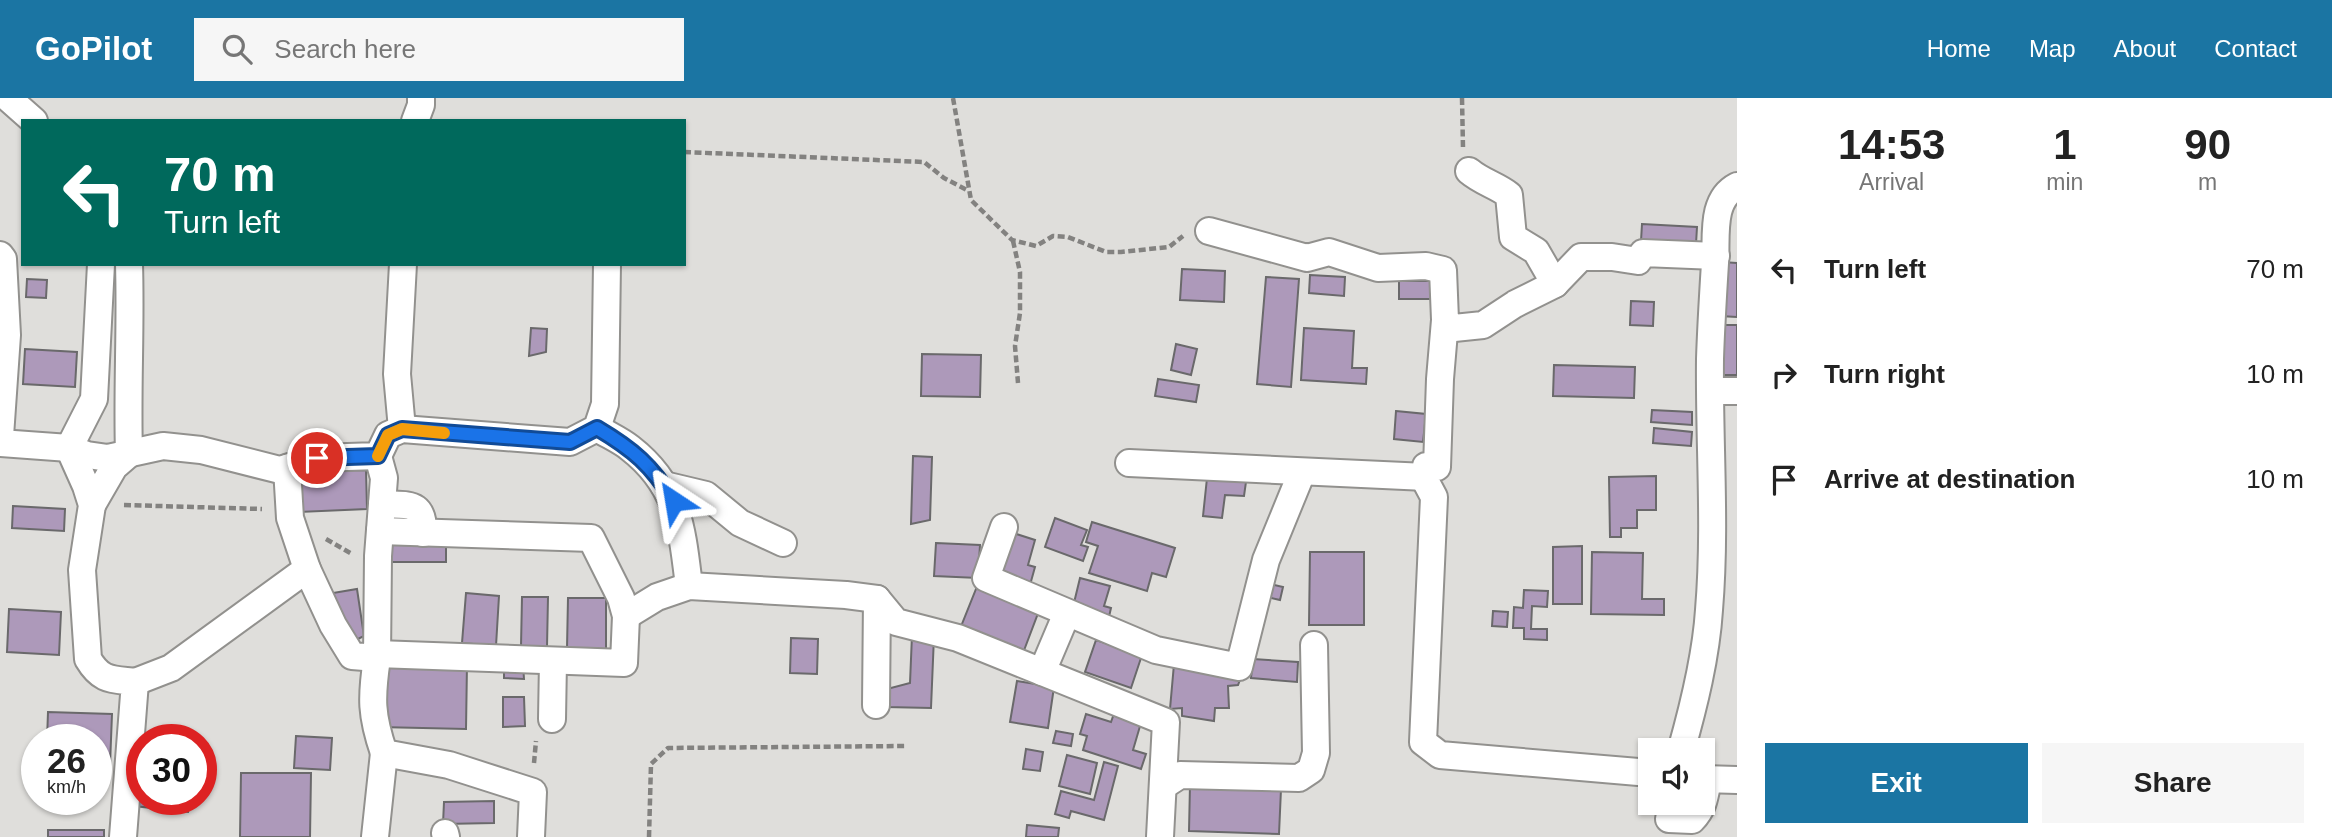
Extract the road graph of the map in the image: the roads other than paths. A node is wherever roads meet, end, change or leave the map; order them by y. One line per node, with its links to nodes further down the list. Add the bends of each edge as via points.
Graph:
1 (8, 98): 3 (street)
2 (421, 98): 4 (street)
3 (32, 119)
4 (416, 119)
5 (1469, 171): 14 (street, via 1509,195 1513,237 1536,251)
6 (1737, 186): 9 (street, via 1720,202)
7 (1209, 231): 15 (street, via 1307,257 1329,252 1378,268 1443,270)
8 (0, 255): 20 (street, via 7,335)
9 (1716, 256): 14 (street, via 1643,253 1638,261 1581,257); 16 (street)
10 (101, 266): 22 (street, via 94,399)
11 (129, 266): 23 (street)
12 (402, 266): 19 (street, via 397,374)
13 (607, 266): 18 (street, via 605,404)
14 (1555, 284): 15 (street, via 1483,325 1454,328)
15 (1445, 320): 28 (street, via 1437,467 1426,466)
16 (1711, 391): 17 (street); 29 (street)
17 (1737, 391)
18 (597, 428): 19 (street, via 570,442); 30 (street, via 631,448)
19 (402, 429): 24 (street, via 388,435)
20 (0, 436)
21 (0, 443): 22 (street)
22 (69, 448): 23 (street, via 108,458); 32 (street)
23 (129, 454): 26 (street, via 163,446); 32 (street, via 114,467)
24 (378, 456): 26 (street, via 317,458); 31 (street, via 384,478)
25 (1129, 463): 27 (street)
26 (287, 468): 37 (street, via 290,518)
27 (1302, 472): 28 (street); 40 (street, via 1266,560 1239,667 1156,650)
28 (1426, 477): 51 (street, via 1434,497 1423,742 1440,755)
29 (1725, 484): 49 (street, via 1695,702)
30 (664, 485): 36 (street, via 706,495 740,523); 38 (street, via 674,501 684,541)
31 (382, 504): 34 (street); 35 (street, via 419,510 424,516)
32 (92, 505): 46 (street, via 82,570 88,659 105,678)
33 (1003, 527): 40 (street, via 986,578)
34 (380, 531): 35 (street); 43 (street)
35 (423, 533): 41 (street, via 591,538)
36 (783, 543)
37 (307, 569): 43 (street, via 352,656); 46 (street, via 171,668)
38 (689, 586): 39 (street); 41 (street, via 657,597)
39 (877, 599): 45 (street, via 896,622 958,638); 47 (street)
40 (1068, 613): 45 (street)
41 (626, 616): 44 (street, via 624,663)
42 (1314, 645): 54 (street, via 1316,752 1311,770 1299,778 1180,775)
43 (377, 656): 44 (street); 50 (street, via 372,712)
44 (553, 661): 48 (street)
45 (1042, 672): 54 (street, via 1166,722)
46 (135, 682): 57 (street)
47 (876, 705)
48 (552, 719)
49 (1685, 738)
50 (384, 753): 58 (street); 59 (street, via 449,765 533,792)
51 (1638, 772)
52 (1715, 779): 53 (street)
53 (1737, 780)
54 (1163, 786): 60 (street)
55 (1698, 815): 56 (street, via 1692,820)
56 (1669, 820)
57 (123, 837)
58 (375, 837)
59 (531, 837)
60 (1160, 837)

